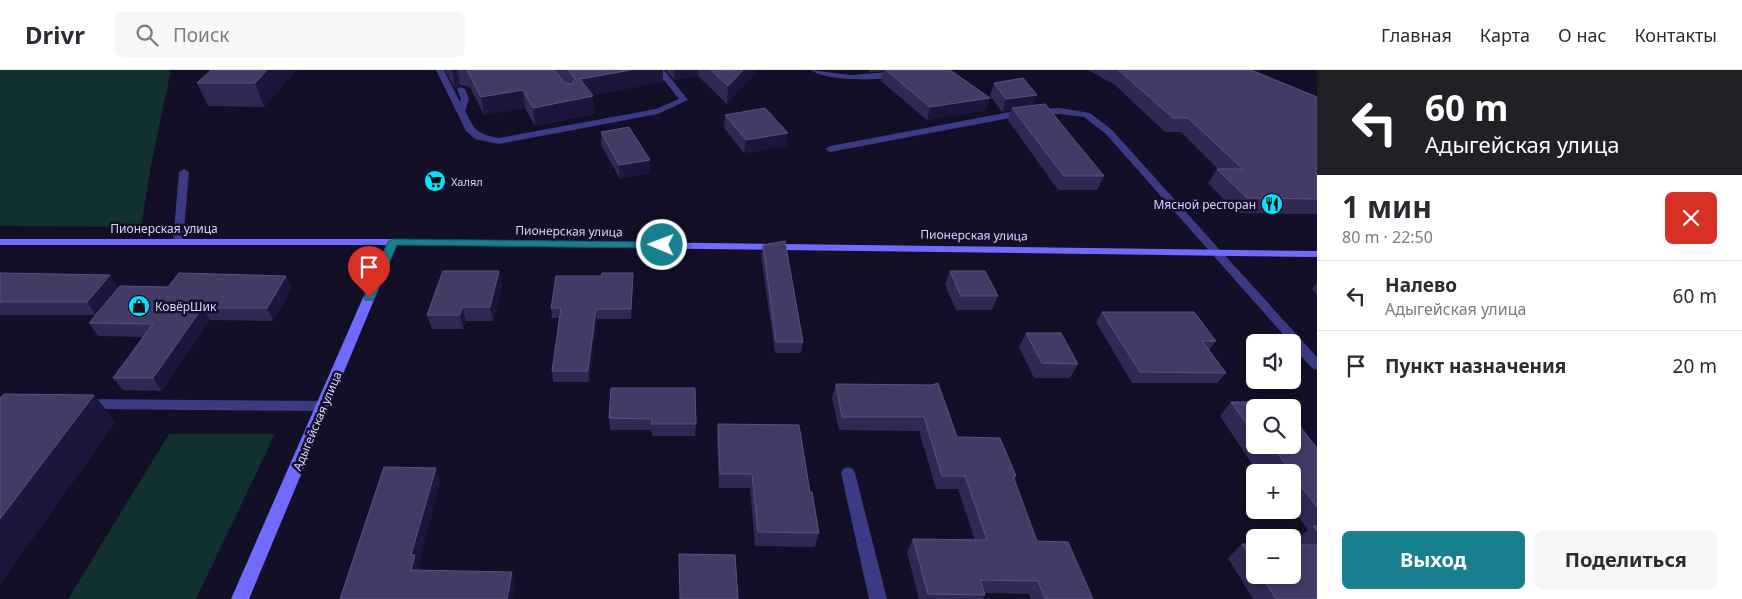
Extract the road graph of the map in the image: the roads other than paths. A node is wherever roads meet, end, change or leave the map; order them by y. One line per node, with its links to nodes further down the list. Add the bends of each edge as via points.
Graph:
1 (440, 70): 6 (street)
2 (660, 70): 8 (street, via 684,100 658,110)
3 (815, 70): 4 (street, via 828,76 882,76)
4 (913, 70)
5 (461, 89): 6 (street, via 465,99)
6 (460, 112): 8 (street, via 478,137 499,141)
7 (582, 116): 8 (street)
8 (588, 124)
9 (830, 149): 14 (street, via 1020,113 1060,111 1087,115 1109,132)
10 (184, 172): 12 (street)
11 (0, 242): 12 (main road, Пионерская улица)
12 (178, 242): 13 (main road, Пионерская улица)
13 (393, 242): 14 (main road, Пионерская улица); 18 (main road, Адыгейская улица)
14 (1216, 252): 15 (main road, Пионерская улица); 16 (street)
15 (1317, 254)
16 (1317, 365)
17 (68, 404): 18 (street)
18 (323, 406): 20 (main road, Адыгейская улица)
19 (848, 473): 21 (street)
20 (240, 599)
21 (878, 599)

